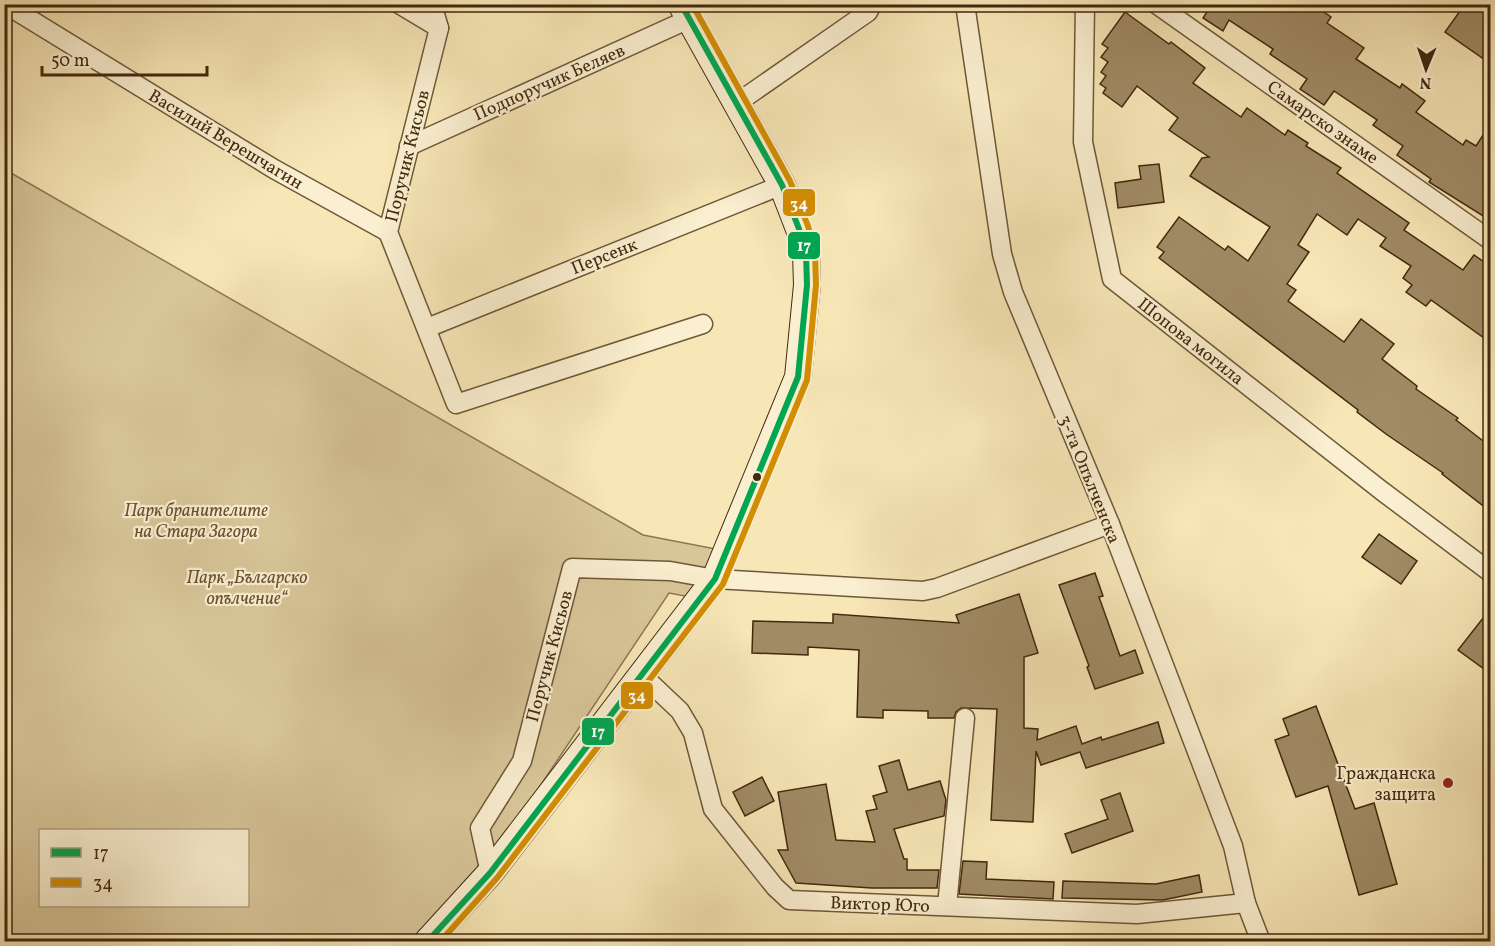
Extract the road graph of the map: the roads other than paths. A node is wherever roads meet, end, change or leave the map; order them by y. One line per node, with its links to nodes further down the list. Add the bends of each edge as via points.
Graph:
1 (5, 4): 13 (street, Василий Верешчагин, via 274,169)
2 (399, 4): 9 (street)
3 (432, 4): 9 (street)
4 (872, 4): 10 (street, via 868,12)
5 (965, 4): 17 (street, 3-та Опълченска, via 1002,254 1013,292)
6 (1085, 4): 18 (street, Шопова могила, via 1083,142 1112,279)
7 (1156, 4): 14 (street, Самарско знаме)
8 (685, 12): 10 (street); 11 (street, Подпоручик Беляев)
9 (439, 28): 11 (street, Поручик Кисьов)
10 (736, 104): 12 (street)
11 (409, 146): 13 (street, Поручик Кисьов)
12 (782, 184): 16 (street, Персенк); 19 (street, via 806,254 807,285 798,377)
13 (388, 232): 16 (street, Поручик Кисьов)
14 (1491, 240)
15 (703, 324): 16 (street, Поручик Кисьов, via 456,404)
16 (427, 328)
17 (1110, 524): 19 (street, via 923,591); 23 (street, 3-та Опълченска, via 1233,846)
18 (1491, 572)
19 (715, 579): 20 (street); 22 (street, Поручик Кисьов, via 670,571 572,568 522,761 480,828)
20 (642, 675): 22 (street); 24 (street, Виктор Юго, via 680,711 693,733 713,809 789,900)
21 (965, 718): 24 (street)
22 (490, 873): 25 (street)
23 (1246, 903): 24 (street, Виктор Юго, via 1137,914); 26 (street, 3-та Опълченска)
24 (947, 906)
25 (427, 942)
26 (1261, 942)

